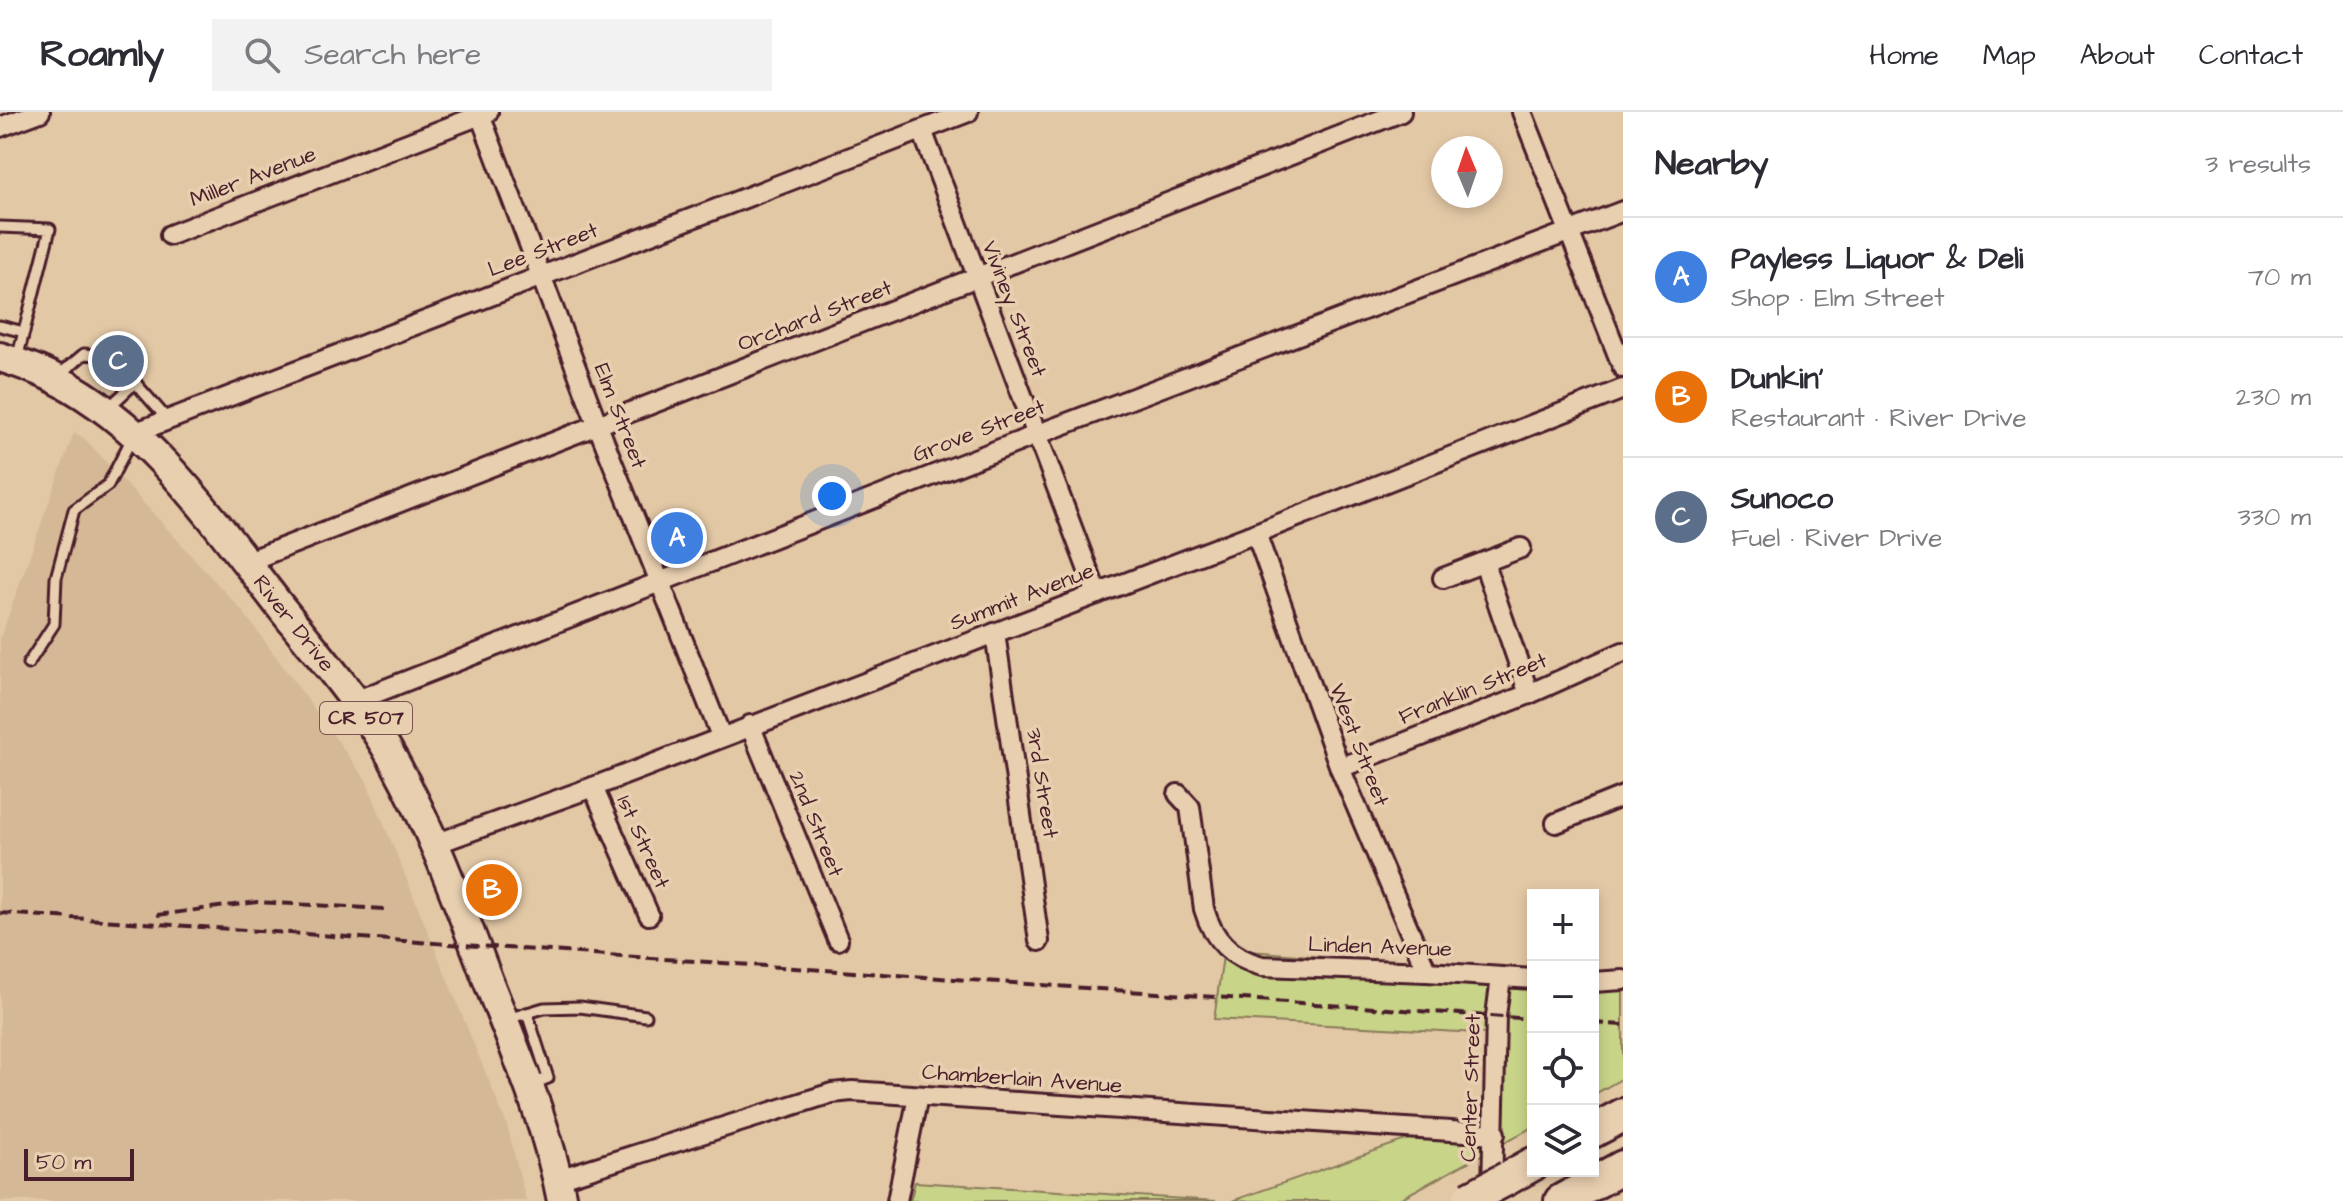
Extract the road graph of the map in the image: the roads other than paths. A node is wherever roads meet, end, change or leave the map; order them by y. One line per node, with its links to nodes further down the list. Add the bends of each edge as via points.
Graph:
1 (40, 112): 6 (street)
2 (968, 112): 7 (street, Lee Street)
3 (1401, 112): 13 (street, Orchard Street)
4 (1522, 112): 10 (street)
5 (482, 113): 11 (street, Miller Avenue); 12 (street, Elm Street)
6 (0, 127)
7 (922, 130): 12 (street, Lee Street); 13 (street, Viviney Street)
8 (1623, 211): 10 (street, Grove Street)
9 (0, 227): 16 (lane, via 50,229)
10 (1568, 232): 14 (street); 28 (street, Grove Street)
11 (170, 235)
12 (542, 276): 25 (street, Lee Street); 26 (street, Elm Street)
13 (976, 279): 26 (street, Orchard Street); 28 (street, Viviney Street)
14 (1615, 319): 19 (street)
15 (0, 326): 16 (lane)
16 (24, 332): 18 (lane)
17 (108, 356): 21 (lane, via 84,354)
18 (8, 360): 21 (main road, River Drive / CR 507)
19 (1623, 368)
20 (124, 370): 22 (lane)
21 (55, 378): 24 (main road, River Drive / CR 507)
22 (136, 382): 24 (lane); 25 (lane)
23 (1623, 389): 29 (street, Summit Avenue)
24 (105, 411): 27 (main road, River Drive / CR 507)
25 (168, 420): 27 (street, Lee Street)
26 (598, 426): 31 (street, Orchard Street); 34 (street, Elm Street)
27 (134, 433): 31 (main road, River Drive / CR 507); 38 (lane, via 108,485 74,510 56,578 54,624)
28 (1036, 435): 34 (street, Grove Street); 35 (street, Viviney Street)
29 (1256, 533): 35 (street, Summit Avenue); 43 (street, West Street)
30 (1521, 548): 32 (street)
31 (246, 562): 40 (main road, River Drive / CR 507)
32 (1484, 563): 33 (street); 39 (street)
33 (1443, 578)
34 (659, 582): 40 (street, Grove Street); 42 (street, Elm Street)
35 (1097, 594): 36 (street, Summit Avenue)
36 (995, 633): 41 (street, Summit Avenue); 51 (street, 3rd Street)
37 (1623, 652): 39 (street, Franklin Street)
38 (28, 664)
39 (1529, 694): 43 (street, Franklin Street)
40 (355, 701): 48 (main road, River Drive / CR 507, via 394,761)
41 (750, 725): 42 (street, Summit Avenue); 50 (street, 2nd Street)
42 (721, 736): 44 (street, Summit Avenue)
43 (1340, 768): 52 (street, West Street)
44 (593, 787): 48 (street, Summit Avenue); 49 (street, 1st Street)
45 (1178, 794): 52 (street, Linden Avenue, via 1190,807 1208,925 1228,951 1262,966)
46 (1623, 796): 47 (street)
47 (1556, 823)
48 (435, 844): 57 (main road, River Drive / CR 507)
49 (649, 915)
50 (838, 940)
51 (1039, 941)
52 (1427, 972): 53 (street, Linden Avenue)
53 (1501, 977): 54 (street, Linden Avenue); 62 (street, Center Street)
54 (1527, 979)
55 (1623, 980): 56 (street)
56 (1599, 982)
57 (515, 1016): 58 (lane, via 580,1007); 65 (main road, River Drive / CR 507, via 528,1055 528,1086)
58 (646, 1016)
59 (918, 1096): 62 (street, Chamberlain Avenue); 65 (street, Chamberlain Avenue, via 832,1093); 66 (street)
60 (1623, 1115): 61 (highway)
61 (1599, 1128)
62 (1495, 1134): 64 (street, Center Street)
63 (1623, 1167): 67 (highway)
64 (1493, 1188)
65 (560, 1190)
66 (897, 1201)
67 (1561, 1201)

